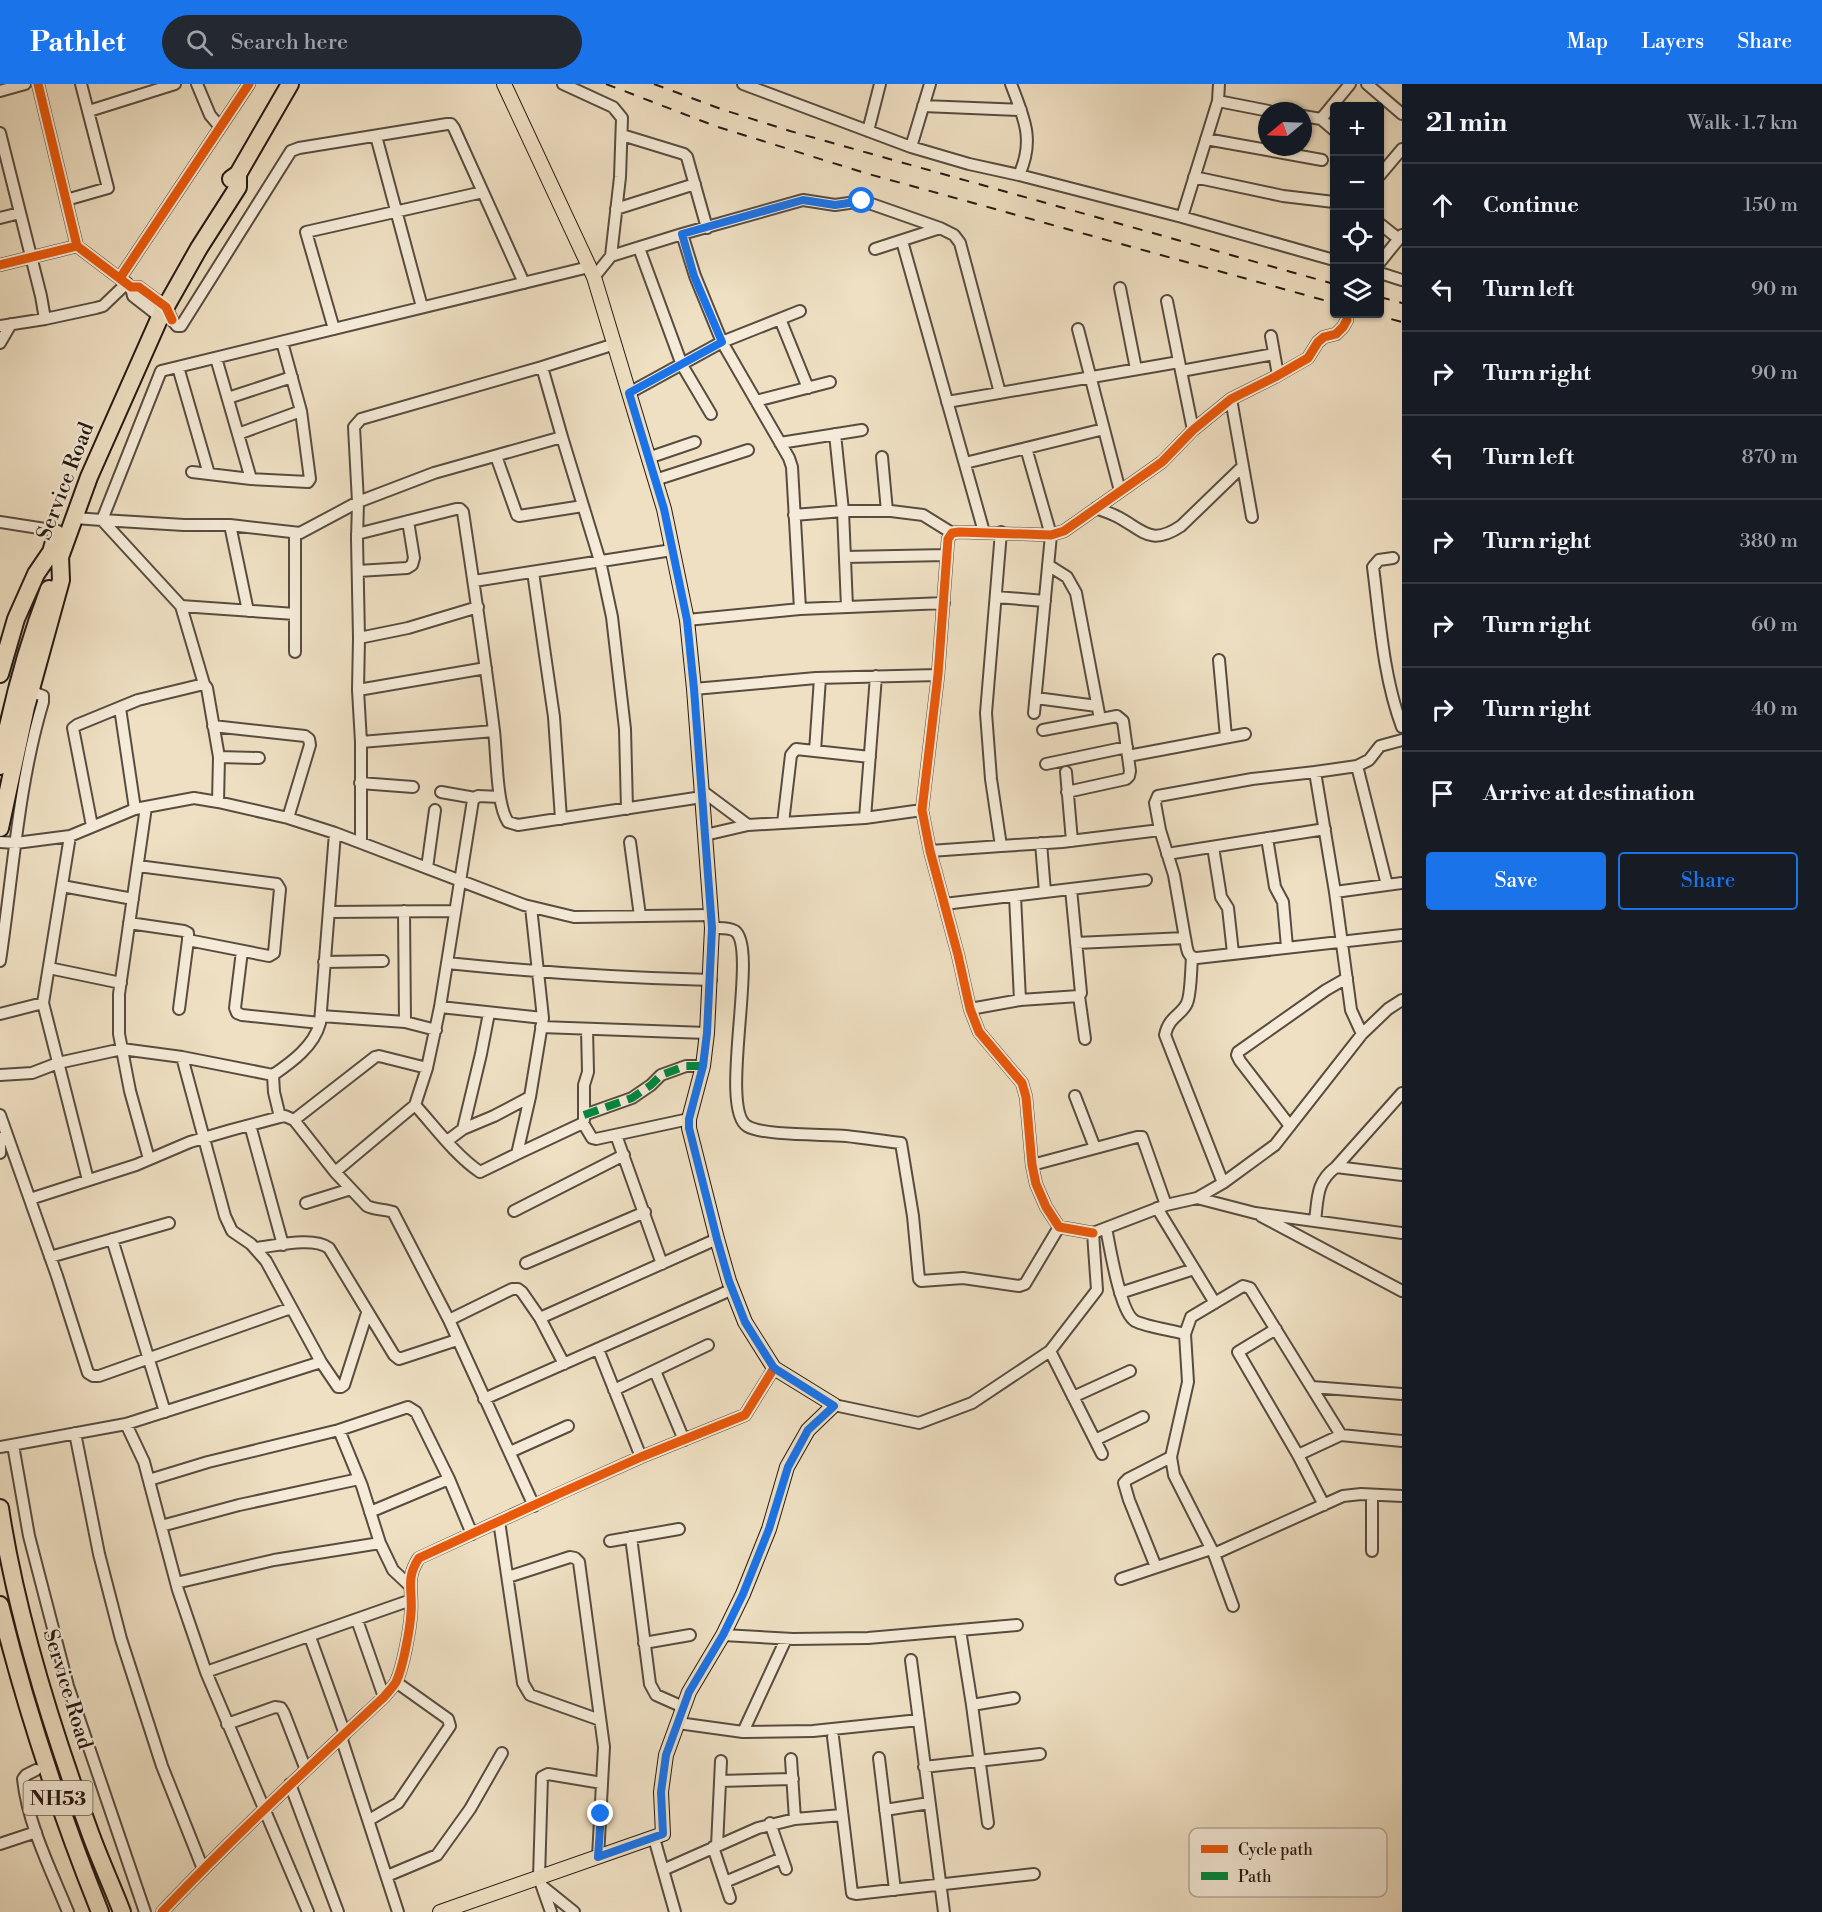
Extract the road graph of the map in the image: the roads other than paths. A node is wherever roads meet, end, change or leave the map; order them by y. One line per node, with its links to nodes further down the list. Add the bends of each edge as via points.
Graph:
1 (25, 84): 17 (street)
2 (38, 84): 41 (street)
3 (81, 84): 22 (street)
4 (175, 84): 22 (street)
5 (197, 84): 27 (street, via 210,115)
6 (249, 84): 27 (street)
7 (290, 84): 70 (highway, Service Road, via 238,174 229,180)
8 (504, 84): 62 (main road)
9 (563, 84): 30 (street, via 619,112)
10 (743, 84): 28 (street)
11 (879, 84): 28 (street)
12 (930, 84): 19 (street)
13 (1011, 84): 21 (street)
14 (1219, 84): 18 (street)
15 (1350, 84): 25 (street)
16 (1367, 84): 23 (street)
17 (0, 91)
18 (1218, 101): 20 (street); 32 (street)
19 (924, 106): 21 (street); 33 (street)
20 (1258, 109)
21 (1021, 110): 37 (street, via 1028,141)
22 (89, 111): 41 (street, via 108,188)
23 (1402, 114)
24 (1312, 118): 25 (street)
25 (1321, 119): 26 (street)
26 (1330, 126)
27 (220, 127): 65 (street)
28 (868, 131): 33 (street)
29 (0, 133): 44 (street)
30 (622, 135): 39 (street, via 684,154); 43 (street)
31 (376, 136): 40 (street, via 451,124); 45 (street); 70 (street, via 289,153 183,324 177,326)
32 (1206, 139): 35 (street); 38 (street)
33 (911, 147): 37 (street)
34 (1402, 149): 36 (street)
35 (1322, 160)
36 (1384, 168)
37 (1019, 175): 46 (street)
38 (1194, 177): 42 (street); 46 (street)
39 (695, 184): 43 (street); 49 (street)
40 (483, 192): 45 (street); 66 (street)
41 (66, 201): 54 (street)
42 (1330, 201)
43 (616, 209): 57 (street)
44 (20, 213): 47 (street); 58 (street)
45 (397, 213): 69 (street); 76 (street, via 306,232)
46 (1182, 217): 60 (street)
47 (0, 218)
48 (1384, 227): 52 (street)
49 (707, 228): 50 (street, via 803,200 835,205 862,201); 51 (street)
50 (940, 228): 53 (street); 96 (street, via 960,243)
51 (682, 234): 55 (street); 80 (street, via 694,276)
52 (1400, 237): 59 (street)
53 (902, 241): 56 (street); 100 (street)
54 (77, 246): 58 (street); 65 (street)
55 (639, 248): 57 (street); 85 (street)
56 (875, 249)
57 (611, 256): 62 (street)
58 (30, 257): 61 (street); 72 (street)
59 (1384, 257)
60 (1330, 259)
61 (0, 265)
62 (592, 272): 66 (street); 82 (main road)
63 (1384, 274): 64 (street)
64 (1402, 280)
65 (126, 282): 70 (street, via 133,296); 72 (street, via 103,306)
66 (524, 282): 69 (street)
67 (1120, 288): 89 (street)
68 (1167, 301): 87 (street)
69 (422, 307): 76 (street)
70 (162, 311): 130 (highway, Service Road); 135 (highway, Service Road, via 86,455)
71 (800, 311): 73 (street)
72 (45, 319): 75 (street)
73 (780, 319): 80 (street); 94 (street)
74 (1347, 320): 90 (street, via 1336,334 1318,342 1308,358)
75 (6, 325): 81 (street)
76 (334, 329): 79 (street)
77 (1078, 330): 92 (street)
78 (1271, 336): 83 (street)
79 (282, 342): 84 (street); 91 (street)
80 (722, 342): 85 (street); 99 (street)
81 (0, 343)
82 (615, 344): 88 (street); 95 (main road)
83 (1274, 354): 87 (street); 90 (street)
84 (216, 358): 86 (street); 97 (street)
85 (682, 365): 95 (street); 102 (street)
86 (178, 367): 119 (street); 131 (street, via 161,371)
87 (1180, 367): 89 (street); 105 (street)
88 (542, 368): 108 (street); 123 (street, via 361,419 353,432)
89 (1136, 369): 92 (street)
90 (1278, 375): 98 (street)
91 (292, 377): 97 (street); 101 (street)
92 (1091, 378): 96 (street); 103 (street)
93 (830, 382): 94 (street)
94 (808, 388): 99 (street)
95 (629, 393): 115 (main road)
96 (1000, 393): 100 (street)
97 (228, 398): 106 (street)
98 (1231, 399): 105 (street); 117 (street)
99 (756, 401): 110 (street)
100 (947, 402): 116 (street)
101 (301, 411): 106 (street); 120 (street, via 308,482)
102 (711, 414)
103 (1104, 429): 111 (street); 122 (street)
104 (862, 430): 107 (street)
105 (1193, 430): 122 (street, via 1162,462)
106 (238, 434): 120 (street)
107 (836, 434): 110 (street); 126 (street)
108 (562, 437): 113 (street); 124 (street)
109 (695, 442): 115 (street)
110 (780, 443): 128 (street, via 792,467)
111 (1026, 448): 116 (street); 141 (street)
112 (748, 450): 121 (street)
113 (496, 456): 123 (street, via 434,473); 124 (street, via 517,515)
114 (882, 457): 127 (street)
115 (648, 459): 121 (main road)
116 (965, 463): 136 (street)
117 (1242, 466): 125 (street, via 1173,532 1144,534); 129 (street)
118 (192, 472): 119 (street)
119 (208, 474): 120 (street)
120 (251, 479)
121 (655, 480): 142 (main road)
122 (1120, 491): 125 (street)
123 (358, 502): 138 (street, via 306,531); 140 (street)
124 (583, 506): 147 (street)
125 (1096, 508): 141 (street)
126 (843, 511): 127 (street); 128 (street); 145 (street)
127 (887, 511): 139 (street, via 923,514)
128 (794, 515): 158 (street)
129 (1252, 517)
130 (75, 518): 131 (street); 143 (highway, Service Road)
131 (102, 520): 134 (street); 155 (street)
132 (408, 521): 140 (street); 149 (street, via 412,565); 151 (street, via 460,509)
133 (0, 522): 135 (street)
134 (230, 525): 138 (street); 159 (street)
135 (58, 531): 143 (highway, Service Road)
136 (984, 532): 137 (street); 139 (street)
137 (1001, 532): 141 (street); 152 (street)
138 (295, 533): 160 (street)
139 (952, 533): 144 (street)
140 (357, 534): 149 (street)
141 (1052, 535): 148 (street)
142 (672, 550): 147 (street); 161 (main road)
143 (56, 554): 166 (highway, Service Road, via 36,574 16,619); 173 (highway, Service Road, via 62,580); 178 (highway, via 18,647); 195 (highway, via 24,663)
144 (947, 555): 145 (street); 154 (street)
145 (845, 557): 157 (street)
146 (1393, 558): 181 (street, via 1379,560 1373,567 1385,663)
147 (600, 561): 150 (street); 207 (street, via 612,617 625,729)
148 (1048, 565): 153 (street); 175 (street, via 1067,578 1076,593)
149 (358, 571): 162 (street)
150 (533, 572): 151 (street); 212 (street, via 554,717)
151 (474, 581): 156 (street)
152 (996, 597): 153 (street); 229 (street, via 986,713)
153 (1045, 601): 174 (street)
154 (944, 603): 157 (street); 167 (street)
155 (181, 606): 159 (street); 170 (street)
156 (478, 607): 162 (street); 165 (street)
157 (847, 607): 158 (street)
158 (800, 609): 161 (street)
159 (248, 611): 160 (street)
160 (295, 614): 163 (street)
161 (687, 620): 171 (main road)
162 (359, 638): 172 (street)
163 (296, 652)
164 (1219, 660): 185 (street)
165 (486, 668): 172 (street); 183 (street)
166 (0, 674)
167 (938, 675): 168 (street); 209 (street)
168 (876, 676): 169 (street); 191 (street)
169 (820, 678): 171 (street); 188 (street)
170 (204, 684): 176 (street); 180 (street)
171 (694, 689): 202 (main road)
172 (358, 690): 187 (street)
173 (30, 691): 216 (highway, Service Road); 226 (street, via 43,696 43,702 34,733)
174 (1036, 698): 175 (street); 177 (street)
175 (1097, 706): 179 (street)
176 (120, 708): 206 (street); 215 (street, via 73,728)
177 (1034, 713)
178 (0, 718)
179 (1100, 719): 182 (street); 189 (street, via 1120,717)
180 (213, 726): 190 (street); 210 (street, via 309,739)
181 (1402, 727)
182 (1043, 730)
183 (494, 731): 187 (street); 203 (street)
184 (1245, 734): 185 (street)
185 (1226, 737): 189 (street)
186 (1402, 740): 194 (street, via 1380,746 1369,760)
187 (361, 742): 198 (street)
188 (815, 751): 191 (street); 213 (street, via 796,749 791,755)
189 (1127, 752): 193 (street); 201 (street, via 1130,776)
190 (219, 757): 192 (street); 205 (street)
191 (870, 757): 211 (street)
192 (259, 758)
193 (1046, 764)
194 (1357, 765): 197 (street); 238 (street)
195 (0, 766)
196 (1066, 772): 201 (street)
197 (1315, 772): 217 (street); 218 (street, via 1158,796 1155,803)
198 (360, 783): 199 (street); 227 (street)
199 (413, 787)
200 (441, 792): 204 (street)
201 (1067, 792): 223 (street)
202 (702, 794): 207 (street); 214 (street); 220 (main road)
203 (500, 797): 204 (street); 212 (street, via 511,824)
204 (475, 798): 235 (street)
205 (218, 802): 206 (street, via 194,798); 210 (street)
206 (140, 808): 215 (street); 233 (street)
207 (627, 808): 212 (street)
208 (435, 810): 234 (street)
209 (922, 810): 211 (street); 231 (street)
210 (288, 818): 219 (street)
211 (866, 818): 213 (street)
212 (561, 819)
213 (783, 823): 214 (street)
214 (748, 825): 220 (street)
215 (92, 826): 221 (street)
216 (0, 828)
217 (1325, 829): 222 (street); 242 (street)
218 (1160, 830): 223 (street); 232 (street)
219 (335, 833): 227 (street); 249 (street)
220 (705, 835): 251 (main road)
221 (70, 836): 226 (street); 239 (street)
222 (1267, 838): 230 (street); 258 (street, via 1275,887 1282,902)
223 (1072, 841): 228 (street)
224 (0, 842): 226 (street)
225 (630, 842): 250 (street)
226 (16, 843): 262 (street)
227 (361, 843): 234 (street)
228 (1041, 843): 229 (street); 241 (street)
229 (1001, 846): 231 (street)
230 (1213, 846): 232 (street); 260 (street, via 1221,897 1228,908)
231 (930, 851): 245 (street)
232 (1167, 854): 254 (street, via 1177,886)
233 (138, 866): 244 (street); 259 (street, via 279,885 274,953 269,956)
234 (427, 868): 235 (street)
235 (460, 880): 246 (street); 248 (street)
236 (1146, 880): 240 (street)
237 (1402, 883): 238 (street)
238 (1387, 885): 242 (street)
239 (62, 886): 244 (street); 266 (street)
240 (1071, 889): 241 (street); 257 (street)
241 (1045, 892): 243 (street)
242 (1335, 892): 256 (street)
243 (1015, 896): 245 (street); 272 (street)
244 (133, 899): 252 (street)
245 (944, 904): 276 (street)
246 (531, 906): 250 (street, via 574,917); 267 (street)
247 (404, 911): 248 (street); 249 (street); 281 (street)
248 (455, 911): 265 (street)
249 (329, 912): 263 (street)
250 (640, 916): 251 (street)
251 (712, 921): 269 (main road); 332 (street, via 736,932 741,941 736,1082 743,1122 761,1130 901,1143 919,1280 963,1278 1025,1284)
252 (129, 923): 255 (street, via 184,931); 270 (street)
253 (1402, 935): 256 (street)
254 (1185, 938): 257 (street); 261 (street)
255 (189, 940): 259 (street); 277 (street)
256 (1343, 941): 258 (street); 268 (street)
257 (1076, 943): 271 (street)
258 (1287, 947): 260 (street)
259 (242, 951): 280 (street, via 237,1013)
260 (1233, 953): 261 (street)
261 (1192, 958): 321 (street, via 1187,1004 1172,1019 1165,1035)
262 (0, 961)
263 (324, 962): 264 (street); 280 (street)
264 (383, 962)
265 (447, 963): 267 (street); 275 (street)
266 (49, 968): 270 (street); 274 (street)
267 (540, 972): 269 (street); 282 (street)
268 (1347, 978): 286 (street, via 1351,1010); 305 (street, via 1238,1052 1240,1061)
269 (711, 980): 285 (main road)
270 (121, 982): 288 (street)
271 (1079, 996): 272 (street); 287 (street)
272 (1020, 1000): 276 (street)
273 (1402, 1000): 286 (street)
274 (43, 1003): 278 (street); 290 (street)
275 (440, 1007): 279 (street); 284 (street)
276 (970, 1009): 316 (street, via 979,1032 1022,1083)
277 (179, 1010)
278 (0, 1014)
279 (489, 1014): 282 (street); 306 (street)
280 (321, 1019): 281 (street); 294 (street, via 318,1030 297,1059)
281 (405, 1022): 284 (street)
282 (542, 1023): 283 (street); 297 (street)
283 (587, 1029): 285 (street); 301 (street)
284 (436, 1030): 292 (street)
285 (707, 1033): 291 (main road)
286 (1362, 1034): 305 (street)
287 (1085, 1039)
288 (122, 1049): 289 (street); 290 (street); 315 (street)
289 (182, 1057): 294 (street); 309 (street)
290 (58, 1063): 293 (street, via 32,1073); 320 (street)
291 (703, 1066): 301 (street, via 686,1066 661,1075 632,1098); 302 (main road)
292 (427, 1068): 298 (street); 303 (street, via 375,1057)
293 (0, 1075)
294 (273, 1075): 300 (street)
295 (1402, 1093): 317 (street)
296 (1075, 1096): 311 (street)
297 (530, 1097): 306 (street); 313 (street)
298 (415, 1105): 310 (street); 318 (street)
299 (0, 1115): 323 (street)
300 (280, 1117): 303 (street); 304 (street)
301 (584, 1119): 307 (street, via 592,1138); 313 (street)
302 (689, 1119): 307 (street); 337 (main road)
303 (294, 1120): 318 (street)
304 (250, 1125): 309 (street); 338 (street)
305 (1290, 1126): 321 (street, via 1275,1145)
306 (463, 1129): 310 (street)
307 (616, 1135): 314 (street)
308 (0, 1138): 312 (street)
309 (203, 1138): 315 (street); 339 (street, via 232,1231)
310 (447, 1141): 313 (street, via 480,1172)
311 (1095, 1148): 316 (street); 326 (street, via 1142,1137)
312 (0, 1153)
313 (517, 1154)
314 (624, 1155): 327 (street); 328 (street)
315 (149, 1159): 320 (street)
316 (1032, 1165): 332 (street, via 1046,1207)
317 (1336, 1167): 319 (street); 330 (street, via 1321,1183)
318 (335, 1172): 322 (street)
319 (1402, 1175)
320 (88, 1180): 323 (street)
321 (1223, 1183): 324 (street)
322 (351, 1189): 325 (street); 351 (street, via 372,1209 393,1212)
323 (30, 1198): 340 (street)
324 (1197, 1198): 326 (street); 329 (street)
325 (306, 1203)
326 (1162, 1207): 333 (street); 343 (street)
327 (514, 1211)
328 (645, 1212): 341 (street); 342 (street)
329 (1255, 1214): 330 (street); 345 (street)
330 (1315, 1221): 335 (street)
331 (169, 1223): 336 (street)
332 (1059, 1227): 334 (street)
333 (1106, 1228): 334 (street); 346 (street)
334 (1093, 1233): 357 (street, via 1097,1290)
335 (1402, 1233)
336 (112, 1239): 340 (street); 358 (street)
337 (717, 1239): 342 (street); 344 (main road)
338 (283, 1245): 339 (street); 349 (street, via 323,1244 329,1248)
339 (256, 1248): 348 (street)
340 (50, 1257): 358 (street, via 88,1373 99,1376)
341 (526, 1263)
342 (662, 1264): 350 (street)
343 (1194, 1269): 346 (street); 347 (street)
344 (733, 1289): 356 (street); 361 (main road, via 745,1322)
345 (1402, 1291)
346 (1120, 1293): 353 (street, via 1127,1313 1135,1320)
347 (1215, 1302): 352 (street, via 1247,1286); 353 (street, via 1191,1317)
348 (291, 1308): 358 (street); 359 (street)
349 (368, 1313): 354 (street, via 399,1359); 359 (street, via 344,1385 338,1387)
350 (540, 1318): 351 (street, via 522,1292 512,1289); 360 (street)
351 (449, 1320): 354 (street)
352 (1276, 1329): 364 (street); 384 (street, via 1238,1352)
353 (1185, 1334): 386 (street, via 1188,1382)
354 (457, 1340): 368 (street)
355 (708, 1345): 362 (street)
356 (598, 1349): 360 (street); 365 (street)
357 (1050, 1351): 367 (street); 369 (street, via 972,1403 919,1423)
358 (149, 1359): 370 (street)
359 (321, 1362): 370 (street)
360 (564, 1364): 368 (street)
361 (774, 1368): 369 (main road); 377 (street, via 745,1415)
362 (655, 1371): 365 (street); 377 (street)
363 (1130, 1371): 367 (street)
364 (1312, 1387): 366 (street); 376 (street)
365 (614, 1390): 385 (street)
366 (1402, 1394)
367 (1073, 1397): 378 (street)
368 (484, 1399): 382 (street)
369 (834, 1406): 418 (main road, via 808,1430 788,1467 769,1529)
370 (165, 1412): 372 (street)
371 (1143, 1417): 378 (street)
372 (126, 1424): 375 (street); 389 (street)
373 (568, 1426): 382 (street)
374 (339, 1430): 387 (street); 388 (street, via 413,1409); 389 (street)
375 (75, 1432): 380 (street); 463 (street, via 113,1612 162,1766)
376 (1341, 1435): 379 (street); 384 (street)
377 (684, 1440): 385 (street)
378 (1095, 1440): 383 (street)
379 (1402, 1441)
380 (13, 1445): 381 (street); 477 (street, via 29,1536 68,1686)
381 (0, 1447)
382 (510, 1452): 393 (street)
383 (1102, 1454)
384 (1298, 1455): 392 (street)
385 (641, 1457): 393 (street)
386 (1171, 1457): 404 (street, via 1174,1475); 406 (street, via 1124,1483)
387 (359, 1479): 395 (street); 397 (street)
388 (449, 1479): 395 (street); 399 (street)
389 (148, 1480): 397 (street)
390 (1372, 1495): 391 (street); 392 (street, via 1344,1496); 403 (street)
391 (1402, 1496)
392 (1324, 1505): 404 (street)
393 (534, 1506): 396 (street)
394 (0, 1508): 476 (highway, Service Road, via 20,1605 50,1715 88,1828)
395 (370, 1512): 402 (street)
396 (499, 1521): 399 (street); 407 (street)
397 (161, 1526): 409 (street)
398 (679, 1529): 400 (street)
399 (472, 1534): 410 (street, via 420,1558 412,1569)
400 (630, 1537): 401 (street); 421 (street)
401 (610, 1541)
402 (380, 1543): 409 (street, via 274,1560); 410 (street, via 393,1570)
403 (1372, 1551)
404 (1213, 1552): 406 (street); 413 (street)
405 (0, 1563): 475 (highway, NH53, via 49,1747)
406 (1156, 1567): 408 (street)
407 (508, 1577): 430 (street, via 526,1690 530,1695); 430 (street, via 570,1557 579,1562)
408 (1121, 1579)
409 (176, 1582): 424 (street)
410 (410, 1586): 411 (street)
411 (411, 1600): 414 (street); 425 (street)
412 (0, 1605): 474 (highway, NH53, via 30,1718)
413 (1233, 1606)
414 (357, 1620): 419 (street); 426 (street)
415 (1017, 1624): 416 (street)
416 (960, 1630): 420 (street, via 868,1638); 428 (street)
417 (690, 1635): 421 (street)
418 (723, 1635): 420 (street); 429 (main road)
419 (310, 1636): 424 (street); 435 (street)
420 (786, 1639): 434 (street)
421 (644, 1643): 429 (street, via 652,1691)
422 (0, 1652): 444 (highway)
423 (911, 1660): 431 (street)
424 (206, 1672): 433 (street)
425 (396, 1682): 426 (street); 455 (street, via 448,1719 450,1726 398,1803)
426 (384, 1697): 435 (street)
427 (1014, 1698): 428 (street)
428 (972, 1705): 441 (street)
429 (683, 1707): 432 (main road)
430 (600, 1720): 448 (street, via 604,1747)
431 (919, 1720): 434 (street, via 813,1731); 443 (street)
432 (678, 1723): 434 (street); 459 (main road, via 664,1769 664,1830)
433 (227, 1724): 445 (street, via 280,1708); 451 (street)
434 (743, 1732)
435 (343, 1736): 445 (street); 455 (street)
436 (833, 1737): 453 (street)
437 (502, 1753): 466 (street, via 470,1809 437,1855)
438 (1041, 1754): 441 (street)
439 (879, 1758): 452 (street)
440 (791, 1759): 446 (street)
441 (980, 1760): 443 (street); 456 (street)
442 (721, 1761): 447 (street)
443 (924, 1767): 450 (street)
444 (36, 1770): 458 (street, via 23,1779); 473 (highway)
445 (306, 1770): 449 (street)
446 (793, 1779): 447 (street); 454 (street)
447 (720, 1781): 461 (street)
448 (602, 1783): 462 (street); 468 (street, via 543,1775)
449 (290, 1784): 451 (street); 480 (street)
450 (929, 1803): 452 (street); 469 (street)
451 (265, 1809): 463 (street); 479 (street)
452 (885, 1810): 470 (street)
453 (842, 1815): 454 (street); 470 (street, via 852,1893)
454 (795, 1819): 457 (street)
455 (369, 1820): 466 (street)
456 (988, 1823)
457 (770, 1824): 461 (street); 467 (street, via 784,1864)
458 (36, 1832): 460 (street); 472 (street)
459 (654, 1838): 462 (main road); 464 (street)
460 (0, 1844)
461 (715, 1846): 464 (street); 467 (street)
462 (598, 1857): 468 (main road)
463 (203, 1869): 478 (street)
464 (663, 1870): 485 (street)
465 (1034, 1874): 469 (street)
466 (387, 1876): 481 (street)
467 (725, 1882): 471 (street)
468 (541, 1883): 482 (main road); 483 (street); 484 (street)
469 (940, 1886): 470 (street); 486 (street)
470 (895, 1890)
471 (730, 1898)
472 (68, 1912)
473 (89, 1912)
474 (100, 1912)
475 (112, 1912)
476 (122, 1912)
477 (145, 1912)
478 (162, 1912)
479 (308, 1912)
480 (338, 1912)
481 (398, 1912)
482 (440, 1912)
483 (551, 1912)
484 (574, 1912)
485 (675, 1912)
486 (944, 1912)

